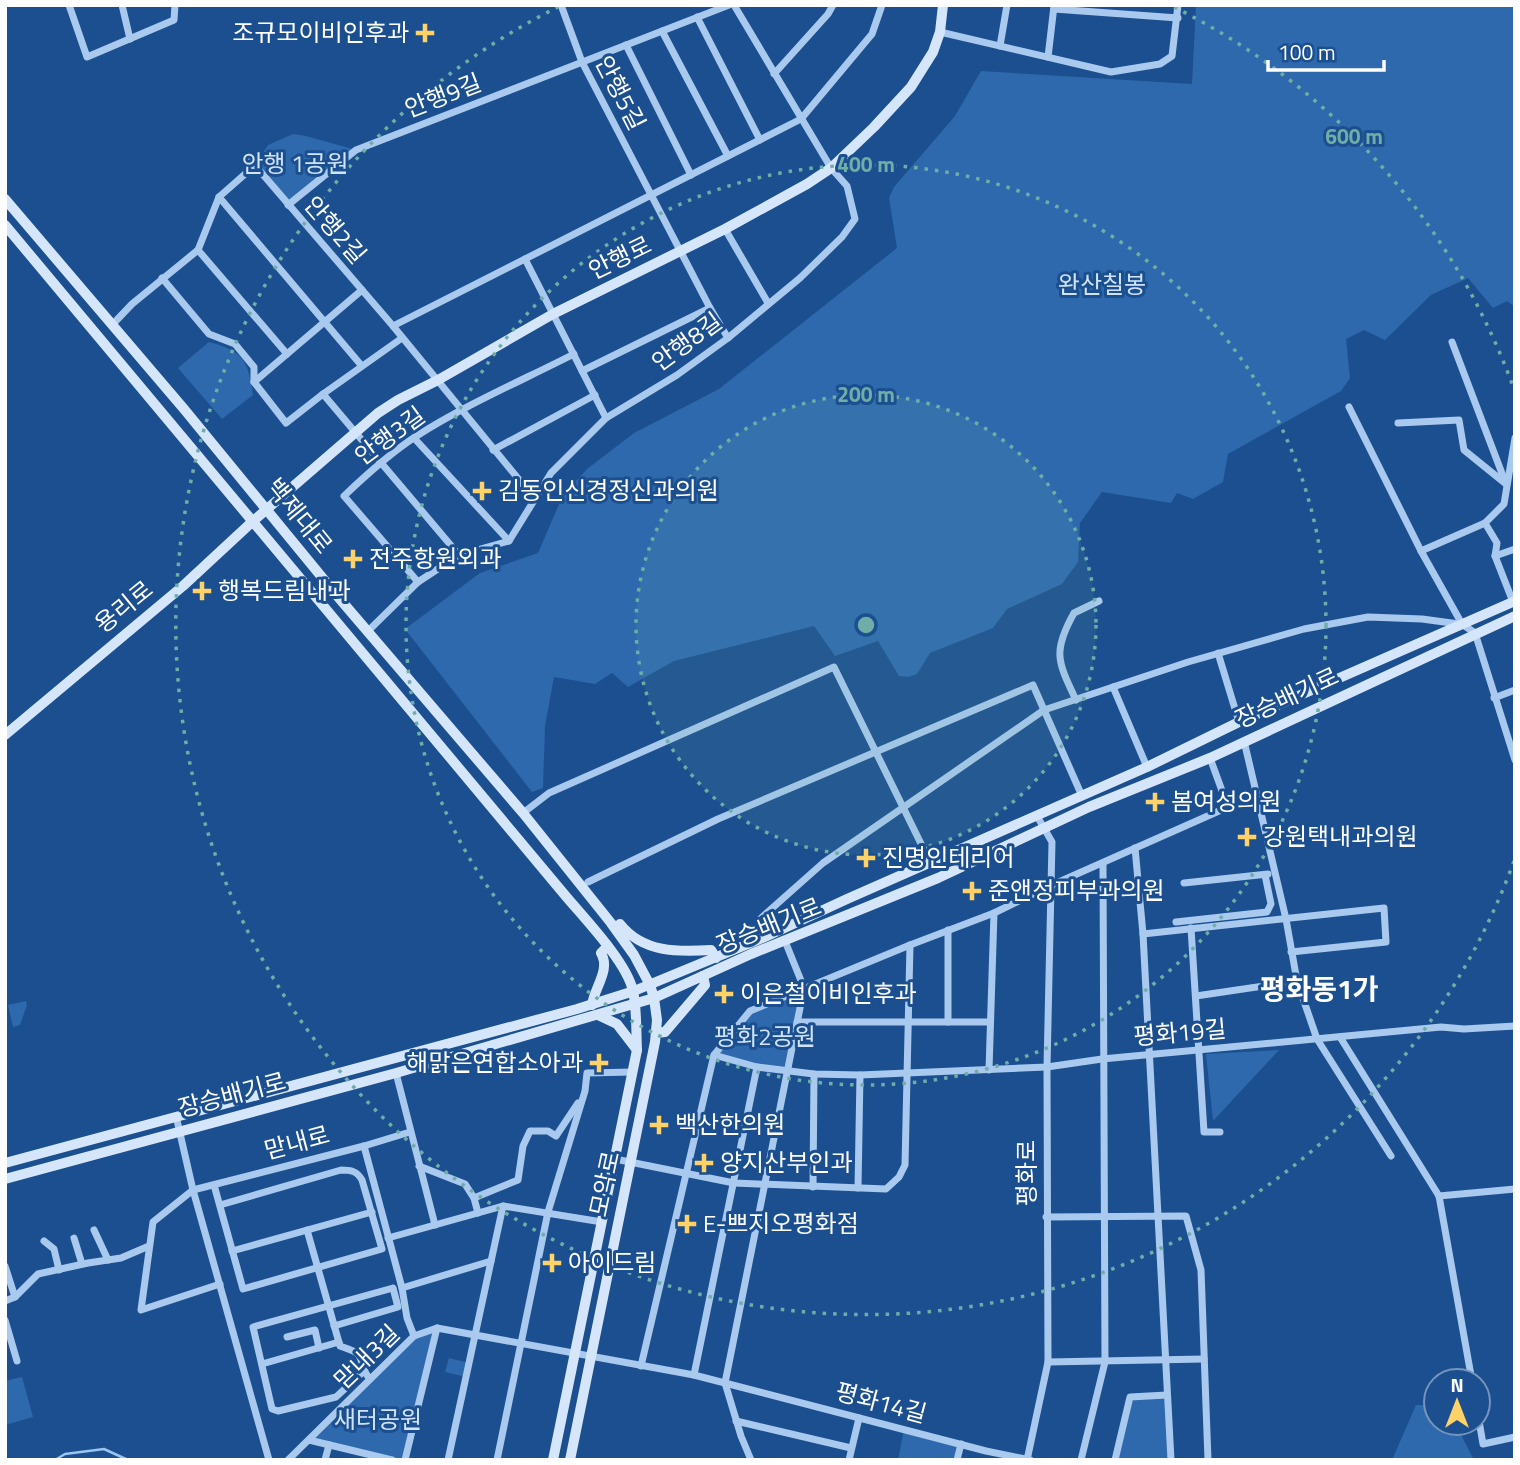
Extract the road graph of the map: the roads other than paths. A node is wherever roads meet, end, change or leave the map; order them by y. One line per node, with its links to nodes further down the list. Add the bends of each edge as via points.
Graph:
1 (69, 5): 16 (street, via 87,57)
2 (122, 5): 16 (street)
3 (175, 5): 16 (street, via 174,20)
4 (561, 5): 20 (street, 안행5길)
5 (731, 5): 12 (street, 안행9길); 21 (street)
6 (833, 5): 21 (street)
7 (882, 5): 22 (street, via 872,34)
8 (943, 5): 15 (street, 안행로)
9 (1007, 5): 18 (street)
10 (1178, 5): 13 (street)
11 (1054, 7): 13 (street); 19 (street)
12 (697, 18): 14 (street, 안행9길); 23 (street)
13 (1178, 19): 19 (street, via 1172,56 1160,64 1111,72)
14 (662, 31): 17 (street, 안행9길); 25 (street)
15 (940, 32): 18 (street); 27 (street, 안행로, via 911,87)
16 (130, 39)
17 (625, 45): 20 (street, 안행9길); 28 (street)
18 (1000, 46): 19 (street)
19 (1048, 57)
20 (583, 62): 29 (street, 안행5길); 32 (street, 안행9길, via 356,150)
21 (774, 74): 22 (street)
22 (801, 119): 23 (street); 27 (street)
23 (760, 140): 25 (street)
24 (247, 156): 26 (street, 안행2길)
25 (728, 156): 28 (street)
26 (254, 166): 30 (street); 32 (street, 안행2길)
27 (831, 168): 34 (street, 안행로); 40 (street, 안행8길, via 847,186 855,219 808,271)
28 (691, 175): 29 (street)
29 (651, 195): 36 (street, 안행5길); 37 (street)
30 (219, 197): 35 (street); 43 (street)
31 (5, 198): 44 (street, 백제대로)
32 (288, 205): 39 (street, 안행2길)
33 (5, 225): 70 (street, 백제대로)
34 (725, 229): 36 (street, 안행로); 40 (street)
35 (198, 250): 38 (street); 49 (street)
36 (681, 251): 41 (street, 안행5길); 42 (street, 안행로)
37 (525, 259): 42 (street); 45 (street)
38 (162, 278): 44 (street); 54 (street, via 209,334 235,344 254,368)
39 (362, 290): 43 (street, 안행2길); 45 (street, 안행2길)
40 (768, 303): 47 (street, 안행8길)
41 (710, 308): 47 (street, 안행5길); 52 (street)
42 (553, 314): 50 (street); 53 (street, 안행로)
43 (324, 322): 49 (street, 안행2길); 51 (street)
44 (113, 324): 69 (street, 백제대로)
45 (393, 326): 46 (street, 안행2길)
46 (402, 338): 51 (street); 53 (street, 안행2길)
47 (728, 338): 59 (street, 안행8길)
48 (1452, 342): 67 (street)
49 (287, 354): 54 (street, 안행2길)
50 (574, 354): 52 (street); 58 (street, 안행3길)
51 (361, 365): 55 (street)
52 (582, 371): 56 (street)
53 (438, 380): 58 (street, 안행3길); 61 (street, 안행로, via 398,400)
54 (254, 383): 55 (street, via 286,423)
55 (323, 394): 61 (street)
56 (594, 395): 59 (street); 64 (street)
57 (1349, 407): 74 (street)
58 (462, 411): 62 (street, 안행3길); 64 (street, 안행3길)
59 (606, 418): 68 (street, 안행8길, via 551,473)
60 (1398, 424): 67 (street, via 1459,420 1464,450)
61 (354, 433): 66 (street); 69 (street, 안행로)
62 (414, 438): 66 (street, 안행3길); 72 (street)
63 (1515, 438): 65 (street)
64 (493, 450): 68 (street, 안행3길)
65 (1514, 452): 67 (street)
66 (380, 463): 75 (street); 77 (street, 안행3길, via 344,496)
67 (1506, 484): 71 (street, via 1504,504)
68 (534, 498): 72 (street, 안행8길)
69 (268, 510): 70 (street, 용리로); 82 (street, 백제대로)
70 (252, 522): 91 (street, 용리로); 120 (street, 백제대로)
71 (1485, 523): 74 (street); 76 (street, via 1497,543)
72 (509, 541): 75 (street)
73 (1515, 549): 76 (street)
74 (1421, 551): 81 (street)
75 (459, 555): 77 (street)
76 (1495, 556): 79 (street)
77 (418, 582): 82 (street)
78 (1099, 601): 88 (street, via 1074,613 1059,643 1059,660)
79 (1514, 602): 81 (street, 장승배기로)
80 (1515, 617): 83 (street, 장승배기로)
81 (1462, 624): 83 (street); 84 (street, via 1368,617); 90 (street, 장승배기로)
82 (367, 632): 99 (street, 백제대로)
83 (1475, 633): 87 (street); 92 (street, 장승배기로)
84 (1218, 653): 85 (street); 90 (street)
85 (1114, 687): 88 (street); 96 (street)
86 (1515, 690): 87 (street)
87 (1494, 698): 95 (street)
88 (1076, 700): 89 (street)
89 (1044, 710): 93 (street, via 1033,685); 97 (street); 98 (street)
90 (1238, 722): 96 (street, 장승배기로)
91 (5, 735)
92 (1244, 741): 94 (street, 장승배기로); 106 (street)
93 (876, 750): 98 (street); 99 (street, via 834,667 549,793); 108 (street)
94 (1210, 758): 101 (street, 장승배기로); 102 (street, via 1228,807)
95 (1515, 760)
96 (1147, 767): 97 (street, 장승배기로)
97 (1082, 796): 100 (street, 장승배기로)
98 (905, 808): 103 (street); 117 (street, via 823,863 760,919)
99 (523, 813): 105 (street, 백제대로)
100 (1038, 816): 101 (street, 평화로); 103 (street, 장승배기로)
101 (1045, 829): 110 (street, 평화로, via 1052,842); 118 (street, 장승배기로)
102 (1135, 848): 104 (street); 116 (street)
103 (930, 862): 117 (street, 장승배기로)
104 (1103, 864): 110 (street); 144 (street)
105 (566, 866): 108 (street, via 572,863); 125 (street, 백제대로, via 621,935)
106 (1275, 874): 107 (street); 112 (street)
107 (1265, 875): 109 (street); 113 (street, via 1271,905 1267,912)
108 (588, 882): 122 (street, via 628,933 677,952 711,950)
109 (1184, 883)
110 (1052, 885): 111 (street); 146 (street, 평화로)
111 (994, 914): 115 (street); 135 (street)
112 (1286, 919): 114 (street); 121 (street); 121 (street, via 1384,908 1386,942)
113 (1176, 922)
114 (1191, 928): 116 (street); 128 (street)
115 (948, 930): 119 (street); 134 (street)
116 (1143, 934): 143 (street)
117 (765, 937): 122 (street, 장승배기로)
118 (785, 941): 123 (street, 장승배기로); 126 (street)
119 (910, 945): 126 (street); 133 (street)
120 (607, 947): 127 (street, 백제대로); 131 (street, via 601,953 603,970)
121 (1292, 952): 124 (street)
122 (716, 958): 125 (street, 장승배기로)
123 (703, 976): 129 (street, 장승배기로); 137 (street, via 705,985 665,1032)
124 (1297, 981): 128 (street); 139 (street)
125 (650, 985): 127 (street, 장승배기로); 129 (street, 백제대로)
126 (804, 988): 132 (street); 142 (street, via 750,1011)
127 (634, 991): 130 (street, 백제대로); 131 (street, 장승배기로)
128 (1196, 996): 141 (street)
129 (654, 998): 130 (street, 장승배기로); 137 (street, 모악로)
130 (635, 1005): 131 (street, 장승배기로); 140 (street, 모악로)
131 (595, 1010): 140 (street, via 617,1024); 150 (street, 장승배기로); 155 (street, 장승배기로)
132 (797, 1022): 133 (street); 147 (street)
133 (907, 1022): 134 (street); 151 (street)
134 (948, 1022): 135 (street)
135 (990, 1022): 148 (street)
136 (1515, 1026): 138 (street, 평화19길, via 1441,1027)
137 (656, 1032): 163 (street, 모악로)
138 (1340, 1037): 139 (street, 평화19길); 174 (street)
139 (1317, 1039): 141 (street, 평화19길); 160 (street)
140 (637, 1050): 149 (street, 모악로)
141 (1198, 1050): 143 (street, 평화19길); 158 (street, via 1204,1132)
142 (714, 1055): 145 (street, 평화19길); 165 (street)
143 (1148, 1055): 144 (street, 평화19길); 181 (street)
144 (1102, 1059): 146 (street, 평화19길); 183 (street)
145 (757, 1067): 147 (street, 평화19길); 167 (street)
146 (1047, 1067): 148 (street, 평화19길); 182 (street, 평화로)
147 (787, 1070): 152 (street, 평화19길); 168 (street)
148 (989, 1070): 151 (street, 평화19길)
149 (633, 1072): 154 (street, via 587,1073); 162 (street, 모악로)
150 (396, 1073): 156 (street, 장승배기로); 157 (street)
151 (905, 1073): 153 (street, 평화19길); 171 (street, via 905,1165 886,1189)
152 (814, 1074): 153 (street, 평화19길); 170 (street)
153 (859, 1075): 171 (street)
154 (583, 1097): 175 (street, via 556,1136 530,1131 523,1146 519,1180); 179 (street)
155 (176, 1116): 156 (street); 161 (street, 장승배기로)
156 (180, 1130): 166 (street, 장승배기로); 173 (street)
157 (410, 1132): 159 (street, 맏내로); 164 (street)
158 (1220, 1132)
159 (364, 1146): 169 (street, 맏내로); 189 (street)
160 (1391, 1156)
161 (6, 1158): 166 (street)
162 (615, 1158): 163 (street); 184 (street, 모악로)
163 (631, 1162): 165 (street); 215 (street, 모악로)
164 (419, 1166): 175 (street, via 465,1184); 185 (street)
165 (686, 1174): 167 (street); 222 (street)
166 (8, 1178)
167 (734, 1183): 168 (street); 225 (street)
168 (765, 1184): 170 (street); 227 (street)
169 (214, 1185): 173 (street, 맏내로); 176 (street)
170 (813, 1187): 171 (street)
171 (858, 1188)
172 (1515, 1189): 174 (street)
173 (193, 1190): 191 (street, 맏내로, via 153,1222); 199 (street)
174 (1439, 1196): 223 (street)
175 (474, 1198): 180 (street)
176 (220, 1205): 178 (street, via 351,1170 362,1180); 192 (street)
177 (503, 1206): 179 (street); 180 (street); 194 (street)
178 (372, 1212): 187 (street); 197 (street, via 382,1249)
179 (548, 1212): 184 (street); 212 (street)
180 (478, 1213): 185 (street)
181 (1158, 1216): 183 (street); 216 (street, via 1186,1216 1201,1269); 218 (street)
182 (1046, 1217): 183 (street); 219 (street, 평화로)
183 (1103, 1217): 220 (street)
184 (602, 1222): 214 (street, 모악로)
185 (435, 1225): 189 (street)
186 (94, 1230): 193 (street)
187 (307, 1230): 192 (street); 197 (street)
188 (74, 1238): 195 (street)
189 (388, 1238): 200 (street)
190 (44, 1241): 198 (street, via 54,1249)
191 (149, 1246): 193 (street); 199 (street, 맏내로, via 141,1310)
192 (232, 1251): 197 (street, via 243,1289)
193 (108, 1260): 195 (street)
194 (491, 1261): 200 (street); 207 (street)
195 (82, 1264): 198 (street)
196 (5, 1266): 201 (street)
197 (318, 1267): 203 (street)
198 (59, 1269): 201 (street, via 38,1274)
199 (220, 1284): 240 (street)
200 (402, 1288): 208 (street)
201 (15, 1297): 202 (street)
202 (5, 1301)
203 (328, 1305): 205 (street); 205 (street, via 393,1288 398,1307); 221 (street, via 253,1327)
204 (5, 1320): 211 (street)
205 (334, 1326): 210 (street)
206 (437, 1328): 207 (street, 맏내3길); 208 (street, 맏내3길); 244 (street)
207 (475, 1335): 212 (street, 맏내3길); 245 (street)
208 (414, 1336): 226 (street, 맏내3길)
209 (287, 1337): 213 (street, via 315,1330)
210 (339, 1342): 213 (street); 224 (street, via 365,1357)
211 (9, 1344): 217 (street)
212 (521, 1345): 214 (street, 맏내3길); 246 (street)
213 (319, 1348): 221 (street)
214 (575, 1355): 215 (street, 평화14길); 247 (street, 모악로)
215 (591, 1358): 222 (street, 평화14길); 248 (street, 모악로)
216 (1204, 1359): 218 (street); 256 (street)
217 (17, 1361)
218 (1165, 1361): 220 (street); 228 (street)
219 (1048, 1362): 220 (street); 239 (street, 평화로)
220 (1105, 1362): 253 (street)
221 (262, 1364): 224 (street, via 272,1409 278,1412 336,1396)
222 (641, 1366): 225 (street, 평화14길)
223 (1470, 1367)
224 (363, 1372): 226 (street)
225 (694, 1375): 227 (street, 평화14길)
226 (370, 1380): 233 (street, 맏내3길)
227 (725, 1383): 229 (street, 평화14길); 230 (street)
228 (1167, 1395): 254 (street, via 1130,1397); 255 (street)
229 (859, 1418): 234 (street, 평화14길); 236 (street)
230 (736, 1421): 236 (street); 249 (street)
231 (1482, 1437): 232 (street, via 1483,1444)
232 (1515, 1437)
233 (309, 1440): 235 (street); 241 (street, 맏내3길)
234 (961, 1444): 237 (street, 평화14길); 251 (street)
235 (329, 1445): 238 (street); 242 (street)
236 (852, 1448): 250 (street)
237 (986, 1451): 239 (street, 평화14길); 252 (street)
238 (355, 1455): 243 (street)
239 (1028, 1459)
240 (269, 1460)
241 (288, 1460)
242 (325, 1460)
243 (392, 1460)
244 (405, 1460)
245 (448, 1460)
246 (496, 1460)
247 (553, 1460)
248 (570, 1460)
249 (751, 1460)
250 (849, 1460)
251 (957, 1460)
252 (984, 1460)
253 (1081, 1460)
254 (1115, 1460)
255 (1171, 1460)
256 (1208, 1460)

